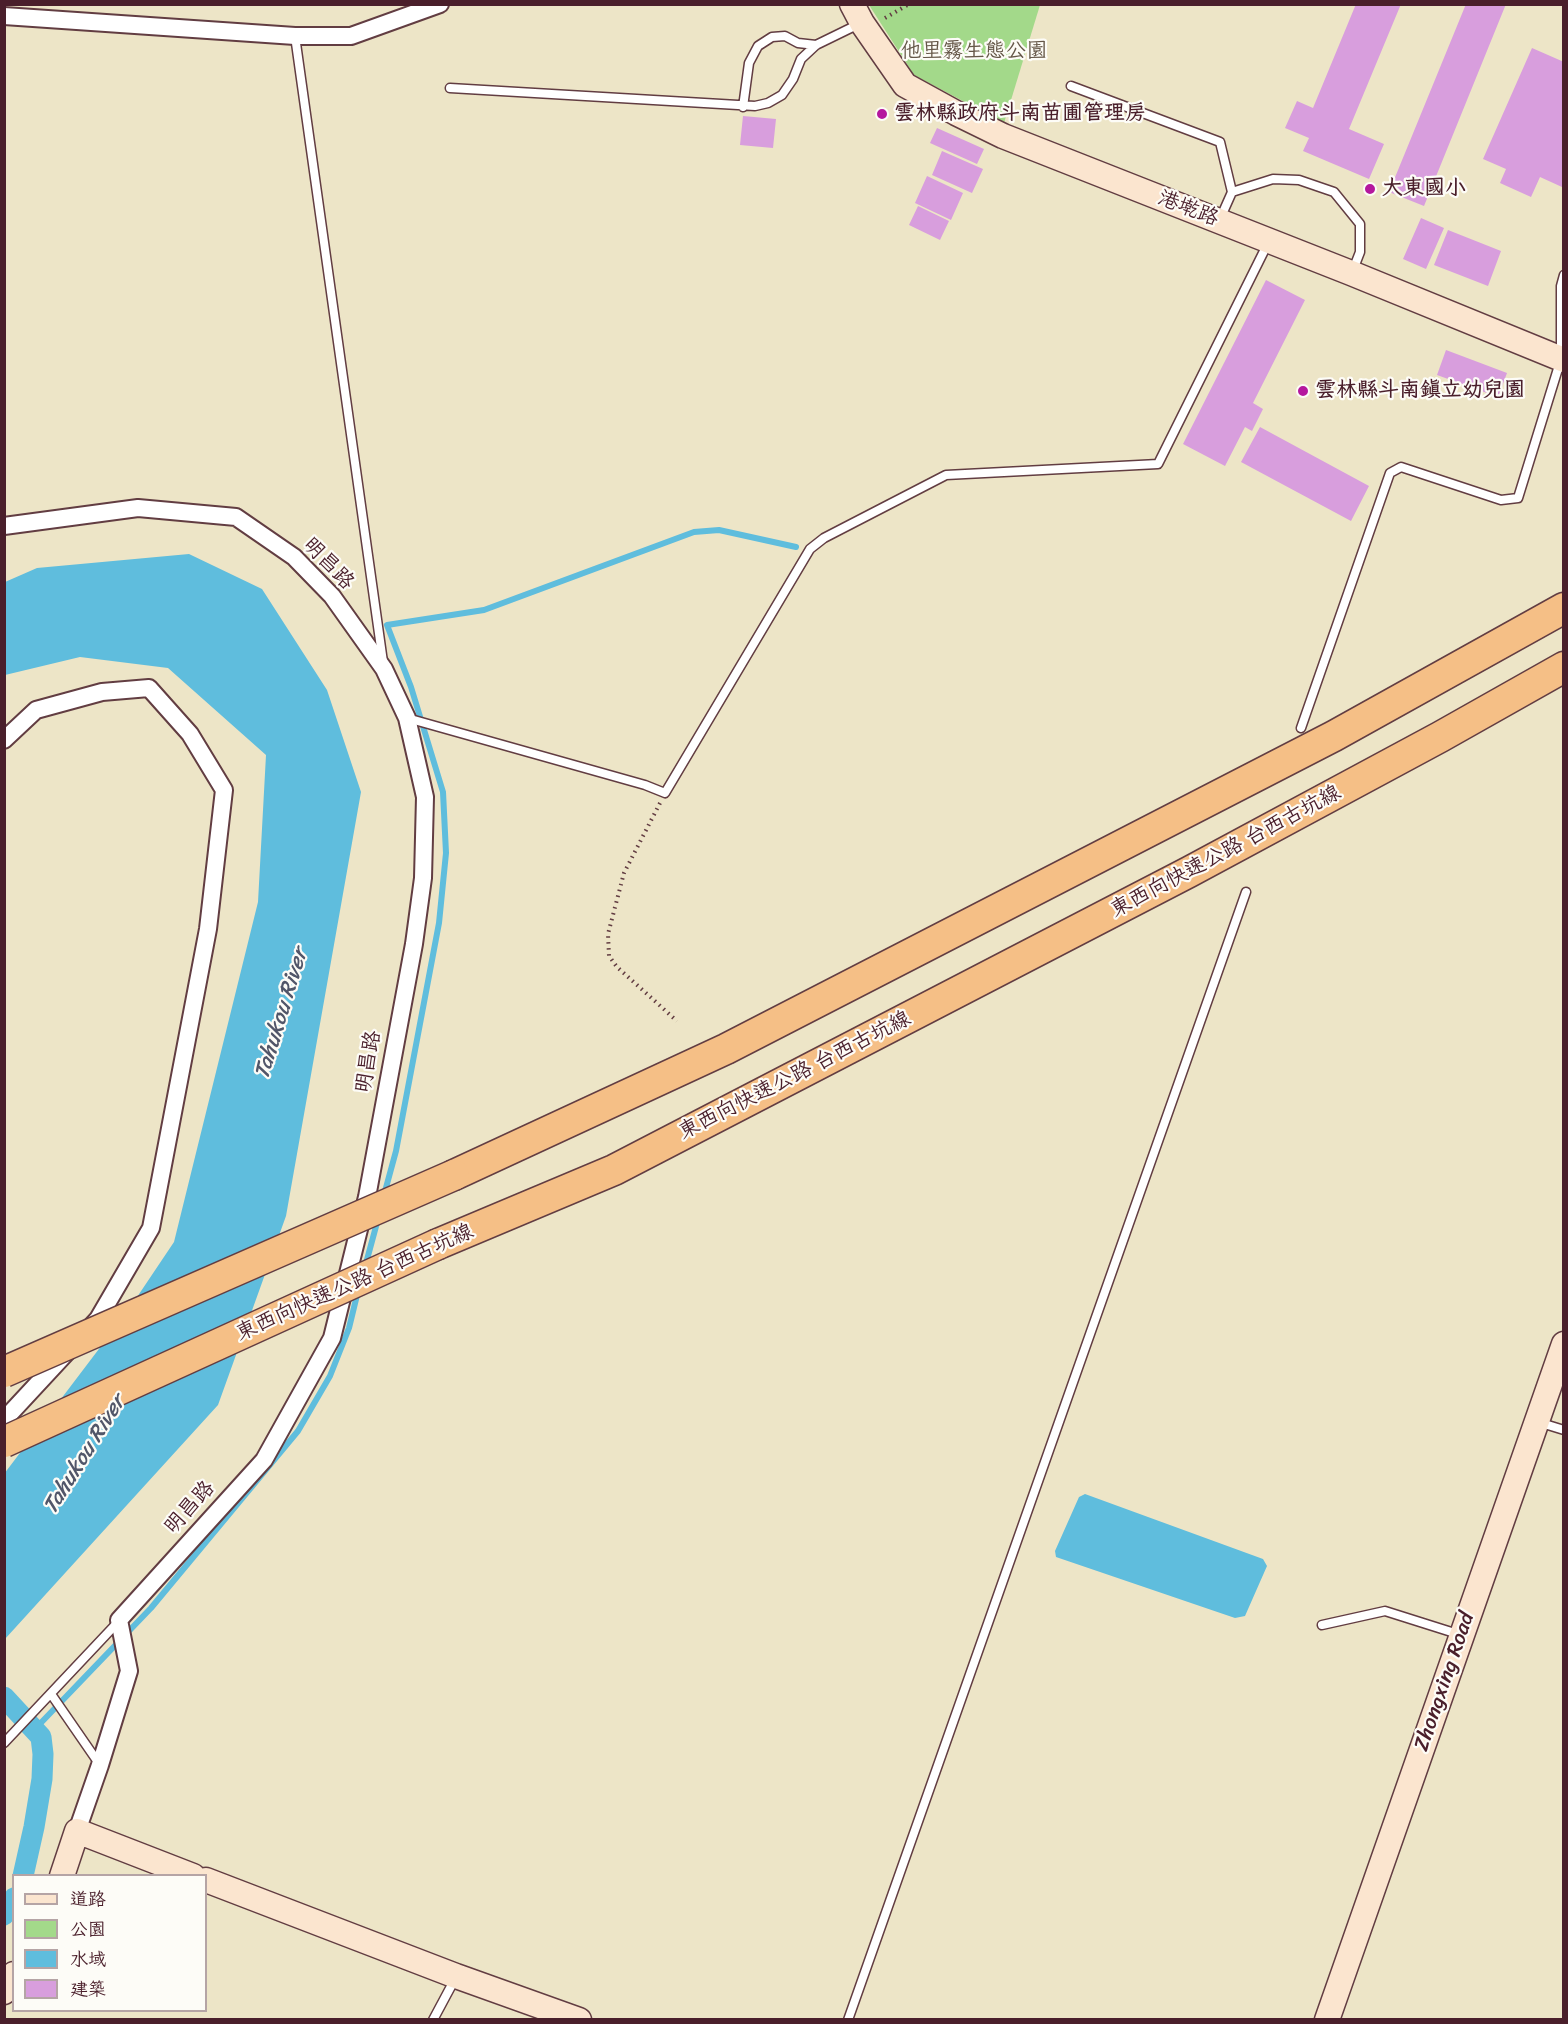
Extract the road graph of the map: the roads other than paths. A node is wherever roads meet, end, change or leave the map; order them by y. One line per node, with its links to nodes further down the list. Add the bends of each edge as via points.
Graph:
1 (440, 4): 4 (street, via 351,36)
2 (4, 16): 4 (street)
3 (860, 19): 5 (lane); 10 (street, 港墘路, via 904,84 956,114)
4 (295, 36): 18 (lane)
5 (816, 45): 8 (lane, via 801,59 782,95 768,103); 8 (lane, via 798,43 785,36 772,37 758,46 749,63)
6 (1071, 86): 9 (lane, via 1220,142)
7 (450, 88): 8 (lane)
8 (743, 107)
9 (1232, 192): 10 (lane); 12 (lane, via 1273,179 1299,180 1334,192 1360,224 1360,252)
10 (1220, 221): 11 (street, 港墘路)
11 (1269, 241): 12 (street, 港墘路); 19 (lane, via 1158,464 946,475 824,538 810,549 665,793)
12 (1351, 273): 14 (street, 港墘路)
13 (1563, 275): 14 (lane)
14 (1562, 360): 20 (lane, via 1518,498 1502,500 1401,467 1390,473)
15 (4, 526): 18 (street, 明昌路, via 138,508 236,517 294,557 332,596)
16 (1563, 608): 24 (highway, bridge, via 1334,736 736,1043 454,1175)
17 (1563, 667): 28 (highway, 東西向快速公路 台西古坑線, bridge, via 1189,873 614,1170 438,1244)
18 (384, 669): 19 (street, 明昌路)
19 (407, 718): 29 (street, 明昌路, via 425,797 423,878 367,1197 332,1338 264,1460)
20 (1301, 728)
21 (4, 740): 25 (street, via 36,711 102,692 149,688 190,734 224,790 208,929 151,1228 98,1319)
22 (1246, 892): 44 (lane)
23 (1563, 1344): 26 (street, Zhongxing Road)
24 (4, 1372)
25 (4, 1420)
26 (1536, 1421): 27 (lane); 31 (street, Zhongxing Road)
27 (1563, 1430)
28 (4, 1442)
29 (120, 1624): 32 (lane); 34 (street, via 129,1671)
30 (1322, 1625): 31 (lane, via 1385,1611)
31 (1461, 1635): 45 (street, Zhongxing Road)
32 (51, 1694): 33 (lane); 34 (lane)
33 (4, 1743)
34 (100, 1766): 35 (street)
35 (77, 1831): 36 (street); 37 (street)
36 (62, 1874)
37 (190, 1874)
38 (207, 1880): 39 (street)
39 (456, 1976): 42 (lane); 43 (street)
40 (12, 1978): 41 (street)
41 (4, 1992)
42 (433, 2019)
43 (579, 2019)
44 (848, 2019)
45 (1327, 2019)

